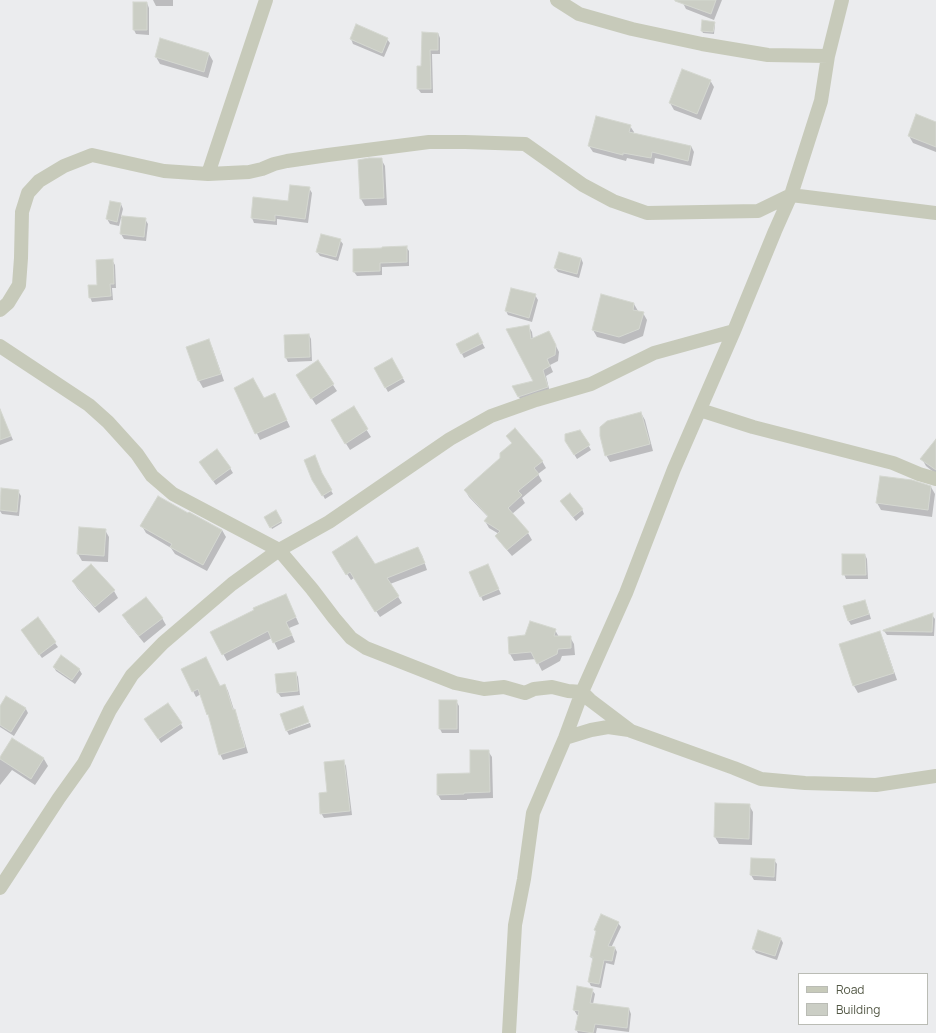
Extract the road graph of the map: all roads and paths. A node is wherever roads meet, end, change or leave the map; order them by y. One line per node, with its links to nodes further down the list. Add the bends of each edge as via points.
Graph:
1 (266, 0): 5 (street)
2 (556, 0): 4 (street, via 579,14 632,29 695,42 768,55)
3 (842, 0): 4 (street)
4 (828, 56): 6 (street, via 821,101)
5 (208, 174): 6 (street, via 249,172 274,164 429,142 480,142 525,144 583,185 613,201 647,213 758,211); 8 (street, via 164,171 92,155 64,166 40,181 28,193 22,212 19,285 8,303)
6 (791, 194): 7 (street); 9 (street)
7 (936, 213)
8 (0, 310)
9 (734, 331): 11 (street); 13 (street, via 654,353 591,384 491,416 450,439 329,522)
10 (0, 346): 13 (street, via 89,405 137,454 152,476 173,494)
11 (700, 410): 12 (street, via 752,427 893,462); 14 (street, via 626,593)
12 (936, 479)
13 (279, 550): 14 (street, via 351,638 366,648 455,683 484,689 504,687 525,693 552,687); 18 (street, via 232,584 163,643 132,675 110,710 84,763)
14 (582, 692): 15 (street); 16 (street)
15 (631, 731): 16 (street, via 608,727); 17 (street, via 761,779 876,785)
16 (565, 738): 19 (street, via 533,813 515,925)
17 (936, 776)
18 (0, 888)
19 (509, 1033)

